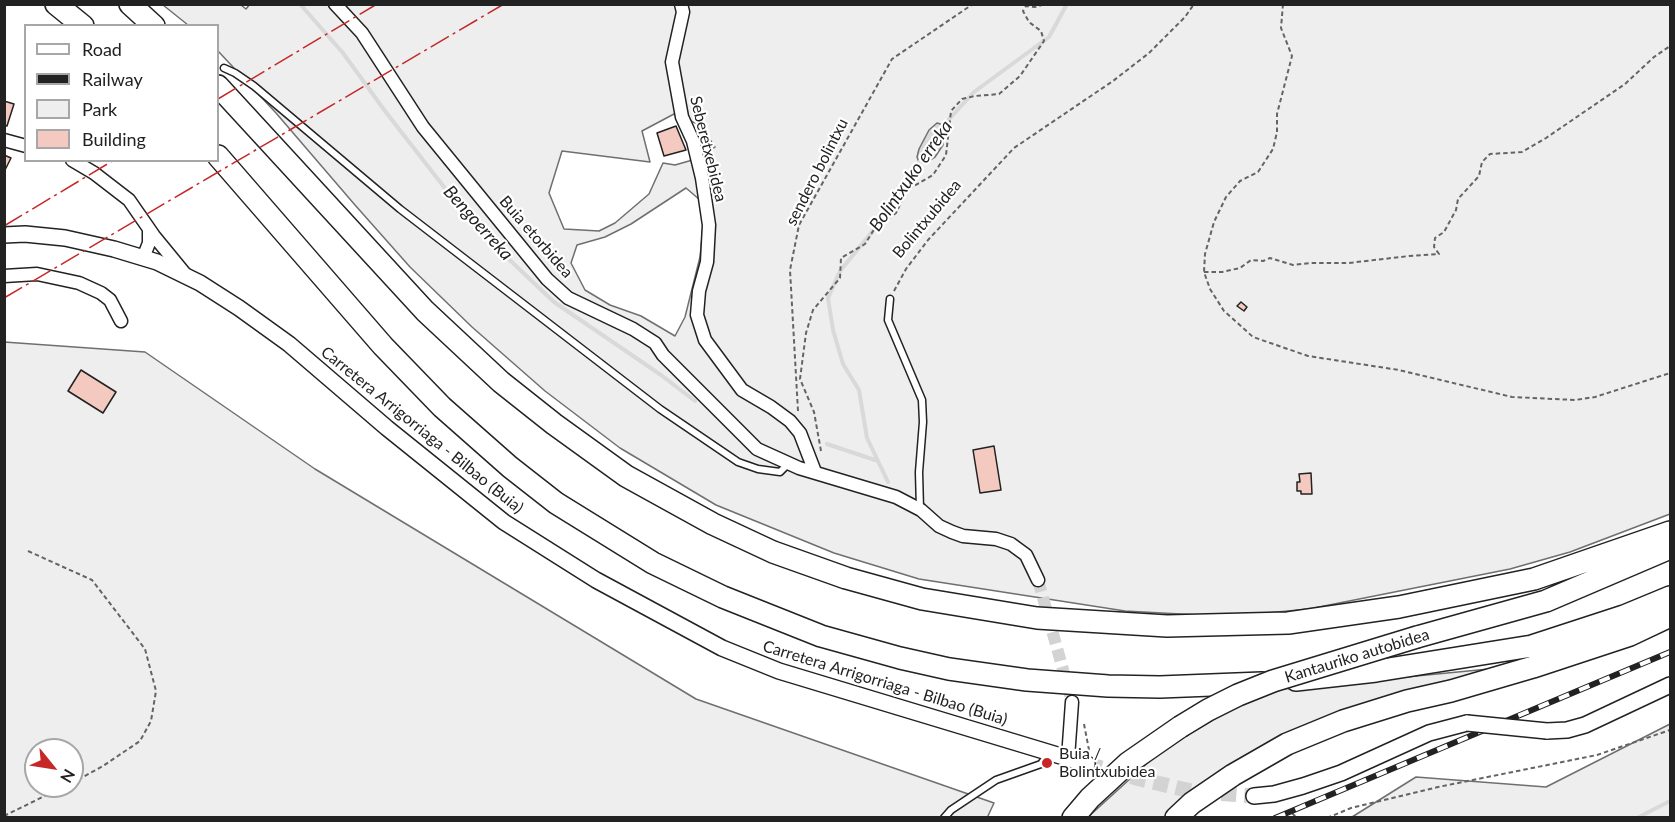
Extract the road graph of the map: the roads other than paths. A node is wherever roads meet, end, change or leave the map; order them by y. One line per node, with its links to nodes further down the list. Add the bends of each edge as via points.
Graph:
1 (56, 4): 5 (highway)
2 (130, 4): 6 (highway)
3 (334, 4): 19 (street, Buia etorbidea, via 362,33 423,127 547,279 568,298 655,343 757,449)
4 (681, 4): 20 (street, Seberetxebidea, via 683,12 672,62 682,117 702,178 709,225 697,315 705,340 742,390 790,421 800,433)
5 (81, 24)
6 (152, 24)
7 (221, 77): 19 (lane, via 235,73 254,86 400,209 660,409 738,462 780,472); 22 (highway, via 425,311 501,382 626,476 773,552 856,581 922,599 1037,618 1167,626 1288,623 1400,608 1534,579)
8 (4, 140): 9 (street)
9 (24, 145)
10 (219, 157): 25 (highway, via 382,346 442,407 510,467 556,502 653,563 723,597 821,636 949,669 1027,680 1108,686 1247,685 1387,669 1532,646)
11 (76, 162): 12 (street, via 129,200)
12 (149, 230): 14 (street); 16 (street)
13 (4, 235): 14 (street, Carretera Arrigorriaga - Bilbao (Buia), via 65,238)
14 (143, 258): 16 (street, Carretera Arrigorriaga - Bilbao (Buia))
15 (4, 276): 18 (street, via 37,274 79,283 110,300)
16 (188, 278): 29 (street, Carretera Arrigorriaga - Bilbao (Buia), via 290,344 504,522 678,626 779,671)
17 (890, 298): 21 (lane, via 888,320 922,400)
18 (121, 321)
19 (788, 464): 20 (street, Buia etorbidea)
20 (815, 472): 21 (street, Buia etorbidea, via 896,497)
21 (921, 510): 24 (street, via 952,532 1011,544 1026,555)
22 (1671, 532)
23 (1671, 548): 34 (highway, Kantauriko autobidea, bridge, via 1546,601 1238,694 1180,727 1119,771)
24 (1038, 580)
25 (1671, 597)
26 (1671, 616): 35 (highway, via 1630,635 1522,670 1343,721 1287,744 1233,775)
27 (1671, 685): 32 (street, bridge, via 1567,730 1467,723 1429,733 1341,773 1274,794)
28 (1072, 702): 30 (street)
29 (1049, 752): 30 (street, Carretera Arrigorriaga - Bilbao (Buia)); 33 (lane, via 1041,764 996,780)
30 (1068, 758): 31 (street, Carretera Arrigorriaga - Bilbao (Buia))
31 (1090, 759)
32 (1254, 796)
33 (944, 818)
34 (1072, 818)
35 (1176, 818)

